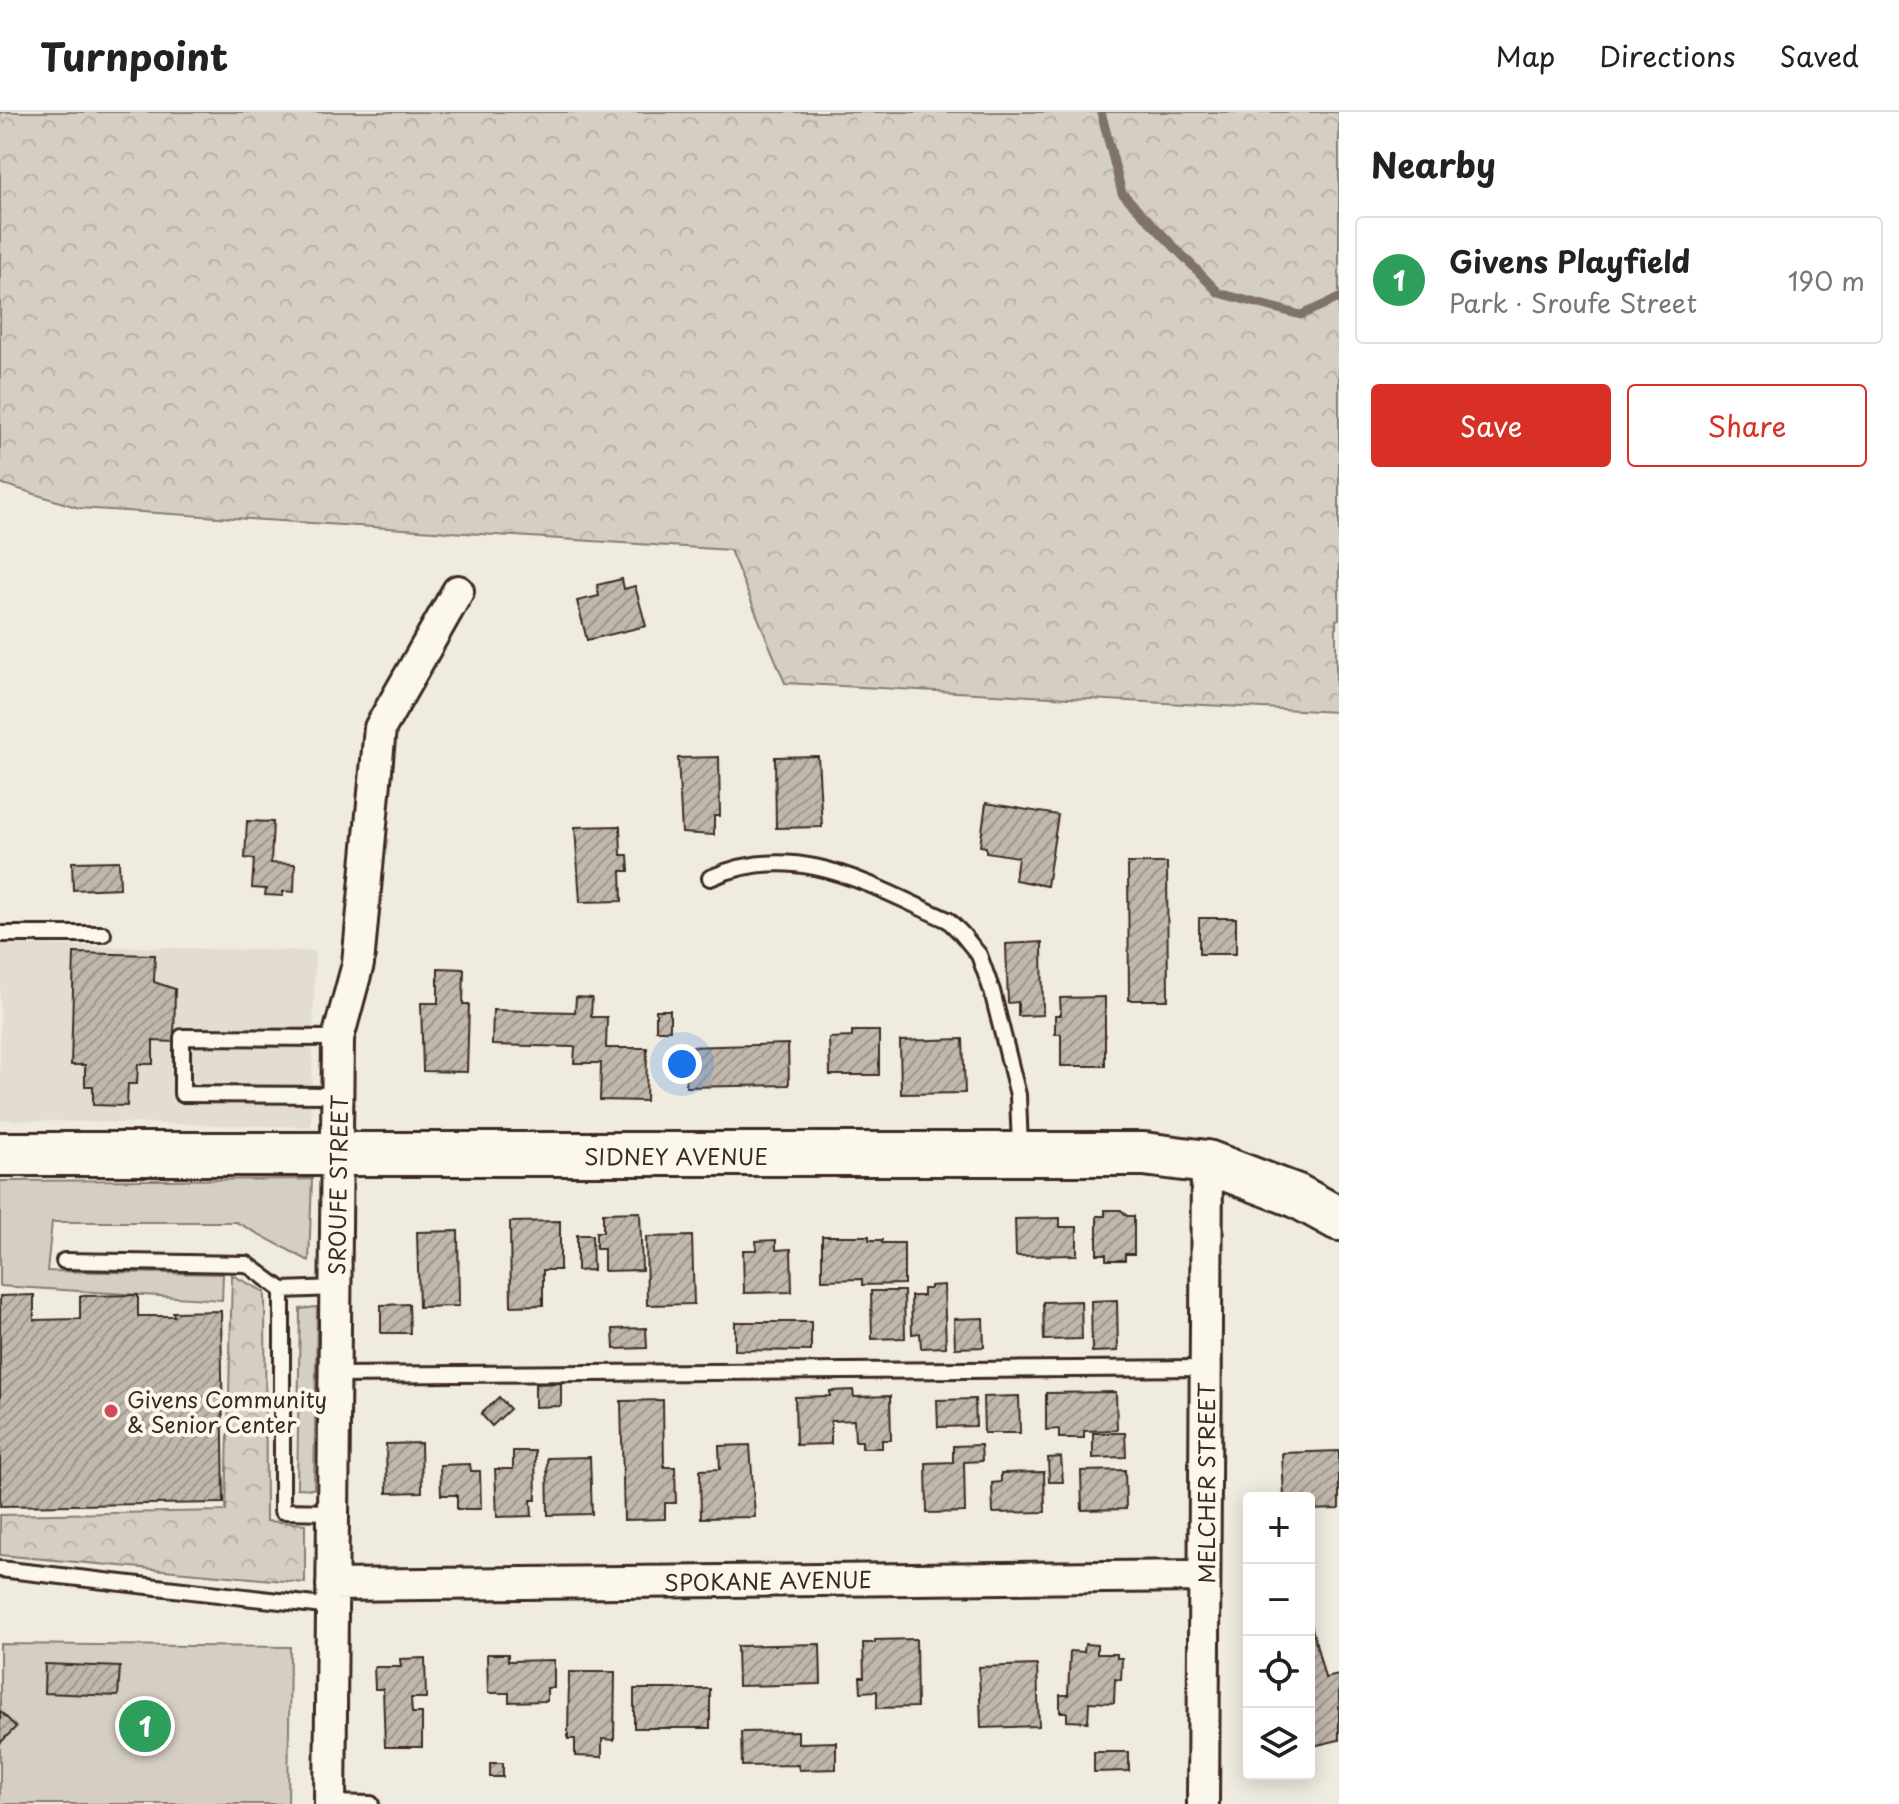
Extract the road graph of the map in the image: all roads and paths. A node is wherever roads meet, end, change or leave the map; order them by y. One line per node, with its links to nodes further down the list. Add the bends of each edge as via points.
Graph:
1 (458, 591): 5 (street, SROUFE STREET, via 380,728 358,964)
2 (710, 878): 7 (lane, via 769,862 825,867 948,920 979,955 992,991 1018,1095)
3 (0, 934): 4 (lane)
4 (103, 934)
5 (338, 1038): 6 (street, SROUFE STREET); 6 (lane, via 182,1037 182,1094)
6 (338, 1095): 9 (street, SROUFE STREET)
7 (1020, 1153): 9 (main road, SIDNEY AVENUE); 10 (main road, SIDNEY AVENUE, via 1144,1154)
8 (0, 1154): 9 (main road, SIDNEY AVENUE)
9 (337, 1156): 13 (street, SROUFE STREET)
10 (1207, 1162): 11 (main road, SIDNEY AVENUE, via 1297,1196); 15 (street, MELCHER STREET)
11 (1339, 1219)
12 (64, 1261): 14 (lane, via 247,1264)
13 (336, 1288): 14 (lane); 16 (street, SROUFE STREET)
14 (282, 1290): 17 (lane, via 282,1511)
15 (1206, 1368): 16 (lane); 19 (street, MELCHER STREET)
16 (335, 1375): 17 (street, SROUFE STREET)
17 (333, 1512): 20 (street, SROUFE STREET)
18 (0, 1569): 20 (lane)
19 (1204, 1576): 20 (street, SPOKANE AVENUE); 23 (street, MELCHER STREET)
20 (332, 1596): 21 (street, SROUFE STREET)
21 (330, 1804): 22 (lane)
22 (371, 1804)
23 (1203, 1804)

